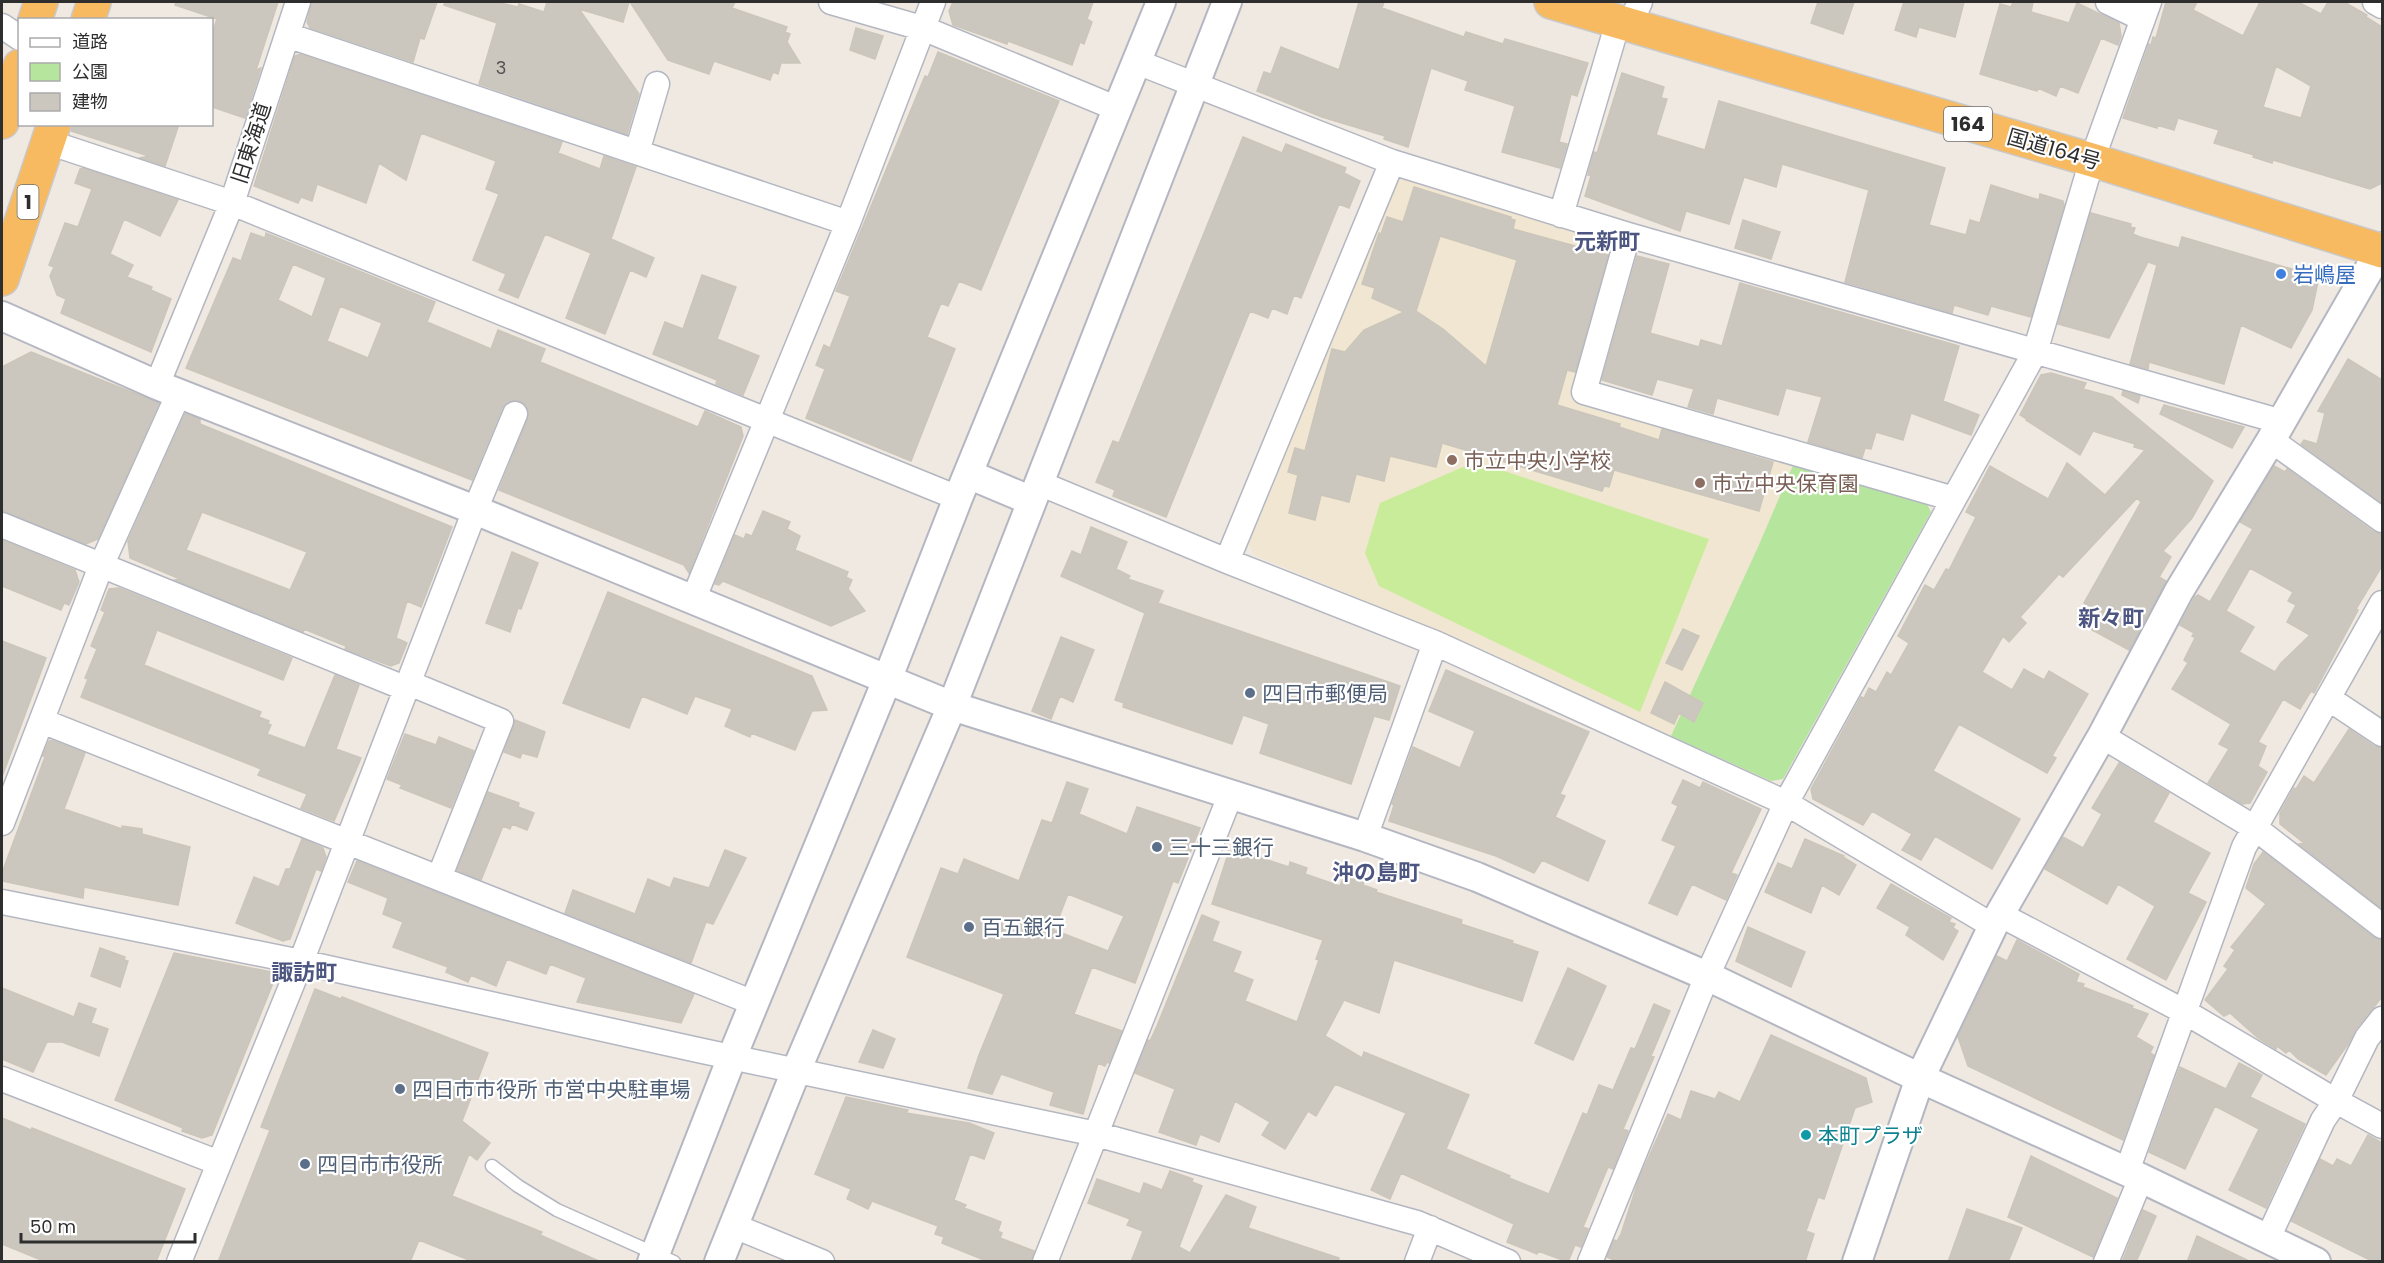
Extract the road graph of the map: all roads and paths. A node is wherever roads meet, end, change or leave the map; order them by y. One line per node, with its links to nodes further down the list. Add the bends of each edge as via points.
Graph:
1 (41, 2): 14 (highway)
2 (94, 2): 15 (highway)
3 (298, 2): 18 (street, 旧東海道)
4 (831, 2): 17 (street)
5 (933, 2): 17 (street)
6 (1161, 2): 20 (street)
7 (1227, 2): 23 (street)
8 (1551, 2): 13 (highway, 国道164号 / 164)
9 (2108, 2): 12 (street)
10 (2375, 2): 11 (street)
11 (2382, 6)
12 (2146, 10): 28 (street)
13 (1629, 17): 28 (highway, 国道164号 / 164); 31 (street)
14 (36, 18)
15 (89, 18)
16 (2, 26): 19 (street)
17 (925, 28): 24 (street); 32 (street)
18 (286, 35): 27 (street); 30 (street, 旧東海道)
19 (18, 37)
20 (1137, 62): 23 (street); 24 (street)
21 (18, 72): 25 (highway)
22 (657, 84): 27 (street)
23 (1194, 85): 29 (street); 43 (street)
24 (1118, 109): 42 (street)
25 (2, 122)
26 (51, 133): 30 (street, 旧東海道); 35 (highway, 1)
27 (637, 152): 32 (street)
28 (2092, 160): 34 (highway, 国道164号 / 164); 37 (street)
29 (1392, 162): 31 (street); 48 (street)
30 (232, 203): 38 (street); 40 (street)
31 (1561, 215): 33 (street)
32 (848, 223): 40 (street)
33 (1628, 235): 37 (street); 44 (street, via 1584,392)
34 (2382, 249): 41 (street)
35 (2, 279)
36 (2, 316): 38 (street)
37 (2035, 352): 41 (street); 44 (street)
38 (168, 389): 45 (street); 49 (street)
39 (515, 414): 45 (street)
40 (765, 422): 42 (street); 50 (street)
41 (2276, 431): 46 (street); 59 (street, via 2179,591)
42 (963, 486): 43 (street); 53 (street)
43 (1036, 492): 48 (street); 56 (street)
44 (1954, 499): 61 (street)
45 (475, 510): 50 (street); 54 (street)
46 (2382, 520)
47 (2, 525): 49 (street)
48 (1227, 561): 52 (street)
49 (101, 566): 54 (street); 57 (street)
50 (693, 600): 53 (street)
51 (2382, 603): 55 (street)
52 (1435, 643): 61 (street); 64 (street)
53 (887, 680): 56 (street); 72 (street)
54 (408, 686): 65 (street); 66 (street, via 501,721)
55 (2328, 698): 58 (street); 63 (street)
56 (952, 706): 60 (street); 76 (street)
57 (42, 721): 62 (street); 65 (street)
58 (2382, 734)
59 (2102, 736): 63 (street); 68 (street)
60 (1230, 796): 64 (street); 81 (street)
61 (1786, 803): 68 (street); 71 (street)
62 (2, 823)
63 (2255, 828): 69 (street); 73 (street, via 2244,847)
64 (1365, 837): 71 (street, via 1478,877)
65 (347, 843): 66 (street); 70 (street)
66 (439, 878): 72 (street)
67 (2, 902): 70 (street)
68 (1996, 920): 73 (street); 77 (street)
69 (2382, 926)
70 (301, 962): 75 (street); 82 (street)
71 (1707, 976): 77 (street); 95 (street)
72 (754, 1003): 75 (street)
73 (2185, 1012): 79 (street); 84 (street)
74 (2382, 1018): 79 (street, via 2367,1038)
75 (732, 1057): 76 (street); 88 (street)
76 (796, 1071): 81 (street); 85 (street)
77 (1920, 1077): 84 (street); 96 (street)
78 (2, 1079): 82 (street)
79 (2336, 1101): 80 (street); 87 (street, via 2323,1120)
80 (2382, 1126)
81 (1096, 1134): 86 (street); 92 (street)
82 (219, 1163): 89 (street)
83 (492, 1166): 88 (lane, via 557,1210)
84 (2134, 1174): 87 (street); 97 (street)
85 (734, 1226): 90 (street); 91 (street)
86 (1430, 1228): 93 (street); 94 (street)
87 (2275, 1248): 98 (street)
88 (661, 1258)
89 (179, 1262)
90 (719, 1262)
91 (822, 1262)
92 (1045, 1262)
93 (1417, 1262)
94 (1508, 1262)
95 (1590, 1262)
96 (1857, 1262)
97 (2106, 1262)
98 (2316, 1262)

